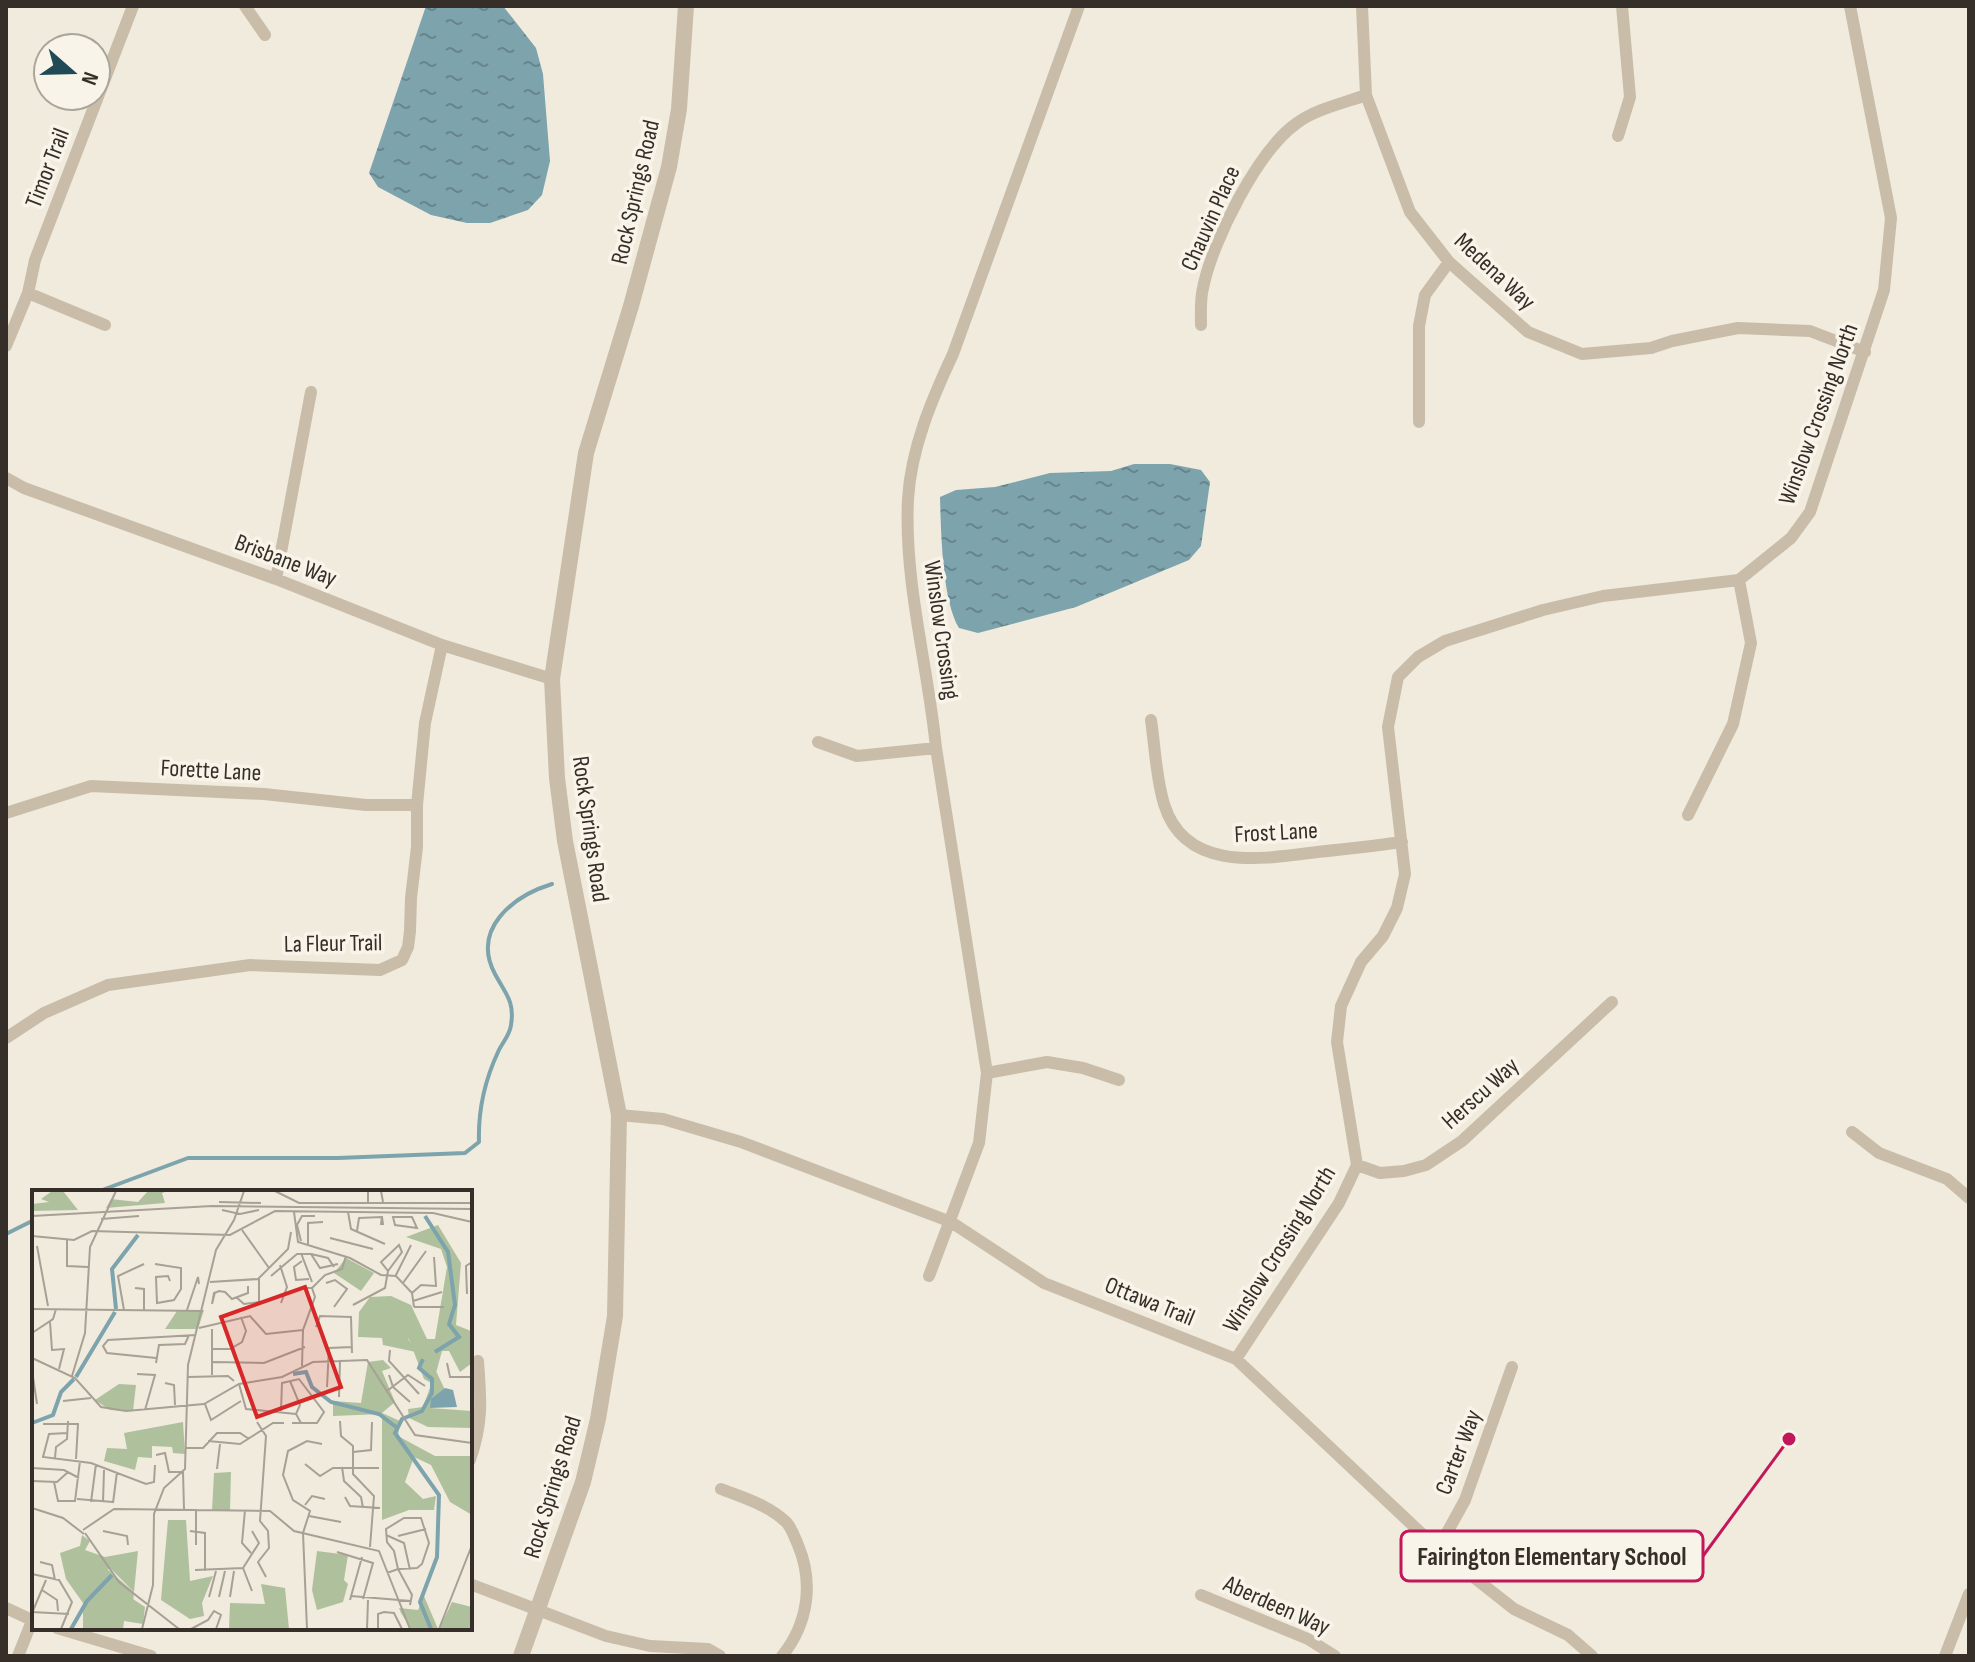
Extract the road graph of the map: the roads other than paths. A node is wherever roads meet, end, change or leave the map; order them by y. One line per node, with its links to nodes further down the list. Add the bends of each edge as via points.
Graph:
1 (133, 6): 12 (street, Timor Trail, via 35,260)
2 (245, 6): 8 (street)
3 (686, 6): 23 (street, Rock Springs Road, via 669,167 586,453)
4 (1079, 6): 26 (street, Winslow Crossing, via 953,354 931,401 915,460 908,498 909,558)
5 (1362, 6): 9 (street, Medena Way)
6 (1622, 6): 10 (street, via 1630,97)
7 (1850, 6): 16 (street, Winslow Crossing North, via 1891,218 1884,290)
8 (265, 35)
9 (1366, 95): 11 (street, Medena Way, via 1410,212); 14 (street, Chauvin Place, via 1298,122 1275,142 1247,182 1222,233 1203,288)
10 (1618, 136)
11 (1449, 262): 16 (street, Medena Way, via 1528,332 1582,354 1651,348 1738,328 1810,331); 18 (street, via 1425,295 1419,326)
12 (28, 293): 13 (street); 15 (street, Timor Trail)
13 (105, 325)
14 (1201, 325)
15 (6, 346)
16 (1865, 352): 21 (street, Winslow Crossing North, via 1810,512 1791,538)
17 (311, 392): 20 (street)
18 (1419, 422)
19 (6, 478): 20 (street, Brisbane Way)
20 (276, 579): 22 (street, Brisbane Way)
21 (1739, 580): 29 (street, via 1751,643 1733,724); 30 (street, Winslow Crossing North, via 1603,596 1543,610 1445,641 1418,657 1398,677 1388,727)
22 (442, 645): 23 (street, Brisbane Way); 27 (street, La Fleur Trail, via 425,723)
23 (552, 679): 35 (street, Rock Springs Road, via 565,841)
24 (1151, 720): 30 (street, Frost Lane, via 1164,805 1181,836 1201,849 1259,859)
25 (818, 742): 26 (street, via 857,756)
26 (936, 748): 33 (street, Winslow Crossing)
27 (417, 805): 28 (street, Forette Lane, via 91,786); 32 (street, La Fleur Trail, via 410,931 402,960 380,970 250,965 108,985 44,1013)
28 (6, 813)
29 (1688, 815)
30 (1402, 842): 37 (street, Winslow Crossing North, via 1405,874 1397,908 1361,962 1341,1006 1337,1042)
31 (1612, 1002): 37 (street, Herscu Way, via 1462,1141 1426,1165 1380,1173)
32 (6, 1038)
33 (987, 1073): 34 (street, via 1047,1062); 39 (street, Winslow Crossing, via 979,1143)
34 (1119, 1080)
35 (619, 1115): 39 (street, Ottawa Trail, via 663,1119 741,1142); 51 (street, Rock Springs Road, via 615,1316 601,1404 583,1482)
36 (1852, 1132): 38 (street, via 1879,1153 1947,1179)
37 (1357, 1165): 41 (street, Winslow Crossing North, via 1339,1203)
38 (1969, 1198)
39 (951, 1222): 40 (street, Winslow Crossing); 41 (street, Ottawa Trail, via 1044,1283)
40 (929, 1276)
41 (1236, 1359): 46 (street, Ottawa Trail)
42 (478, 1361): 44 (street, via 480,1433)
43 (1512, 1367): 46 (street, Carter Way, via 1465,1500)
44 (472, 1455)
45 (721, 1489): 59 (street, via 770,1509 789,1526 806,1563 805,1610)
46 (1438, 1549): 61 (street, Ottawa Trail, via 1514,1609 1568,1635)
47 (472, 1585): 51 (street)
48 (1969, 1594): 62 (street)
49 (1201, 1595): 60 (street, Aberdeen Way, via 1308,1639)
50 (6, 1608): 52 (street)
51 (538, 1610): 57 (street, Rock Springs Road); 58 (street, via 606,1636 650,1646 708,1649)
52 (32, 1621)
53 (32, 1623): 55 (street)
54 (64, 1630): 56 (street)
55 (18, 1656)
56 (151, 1656)
57 (521, 1656)
58 (720, 1656)
59 (782, 1656)
60 (1335, 1656)
61 (1592, 1656)
62 (1945, 1656)

